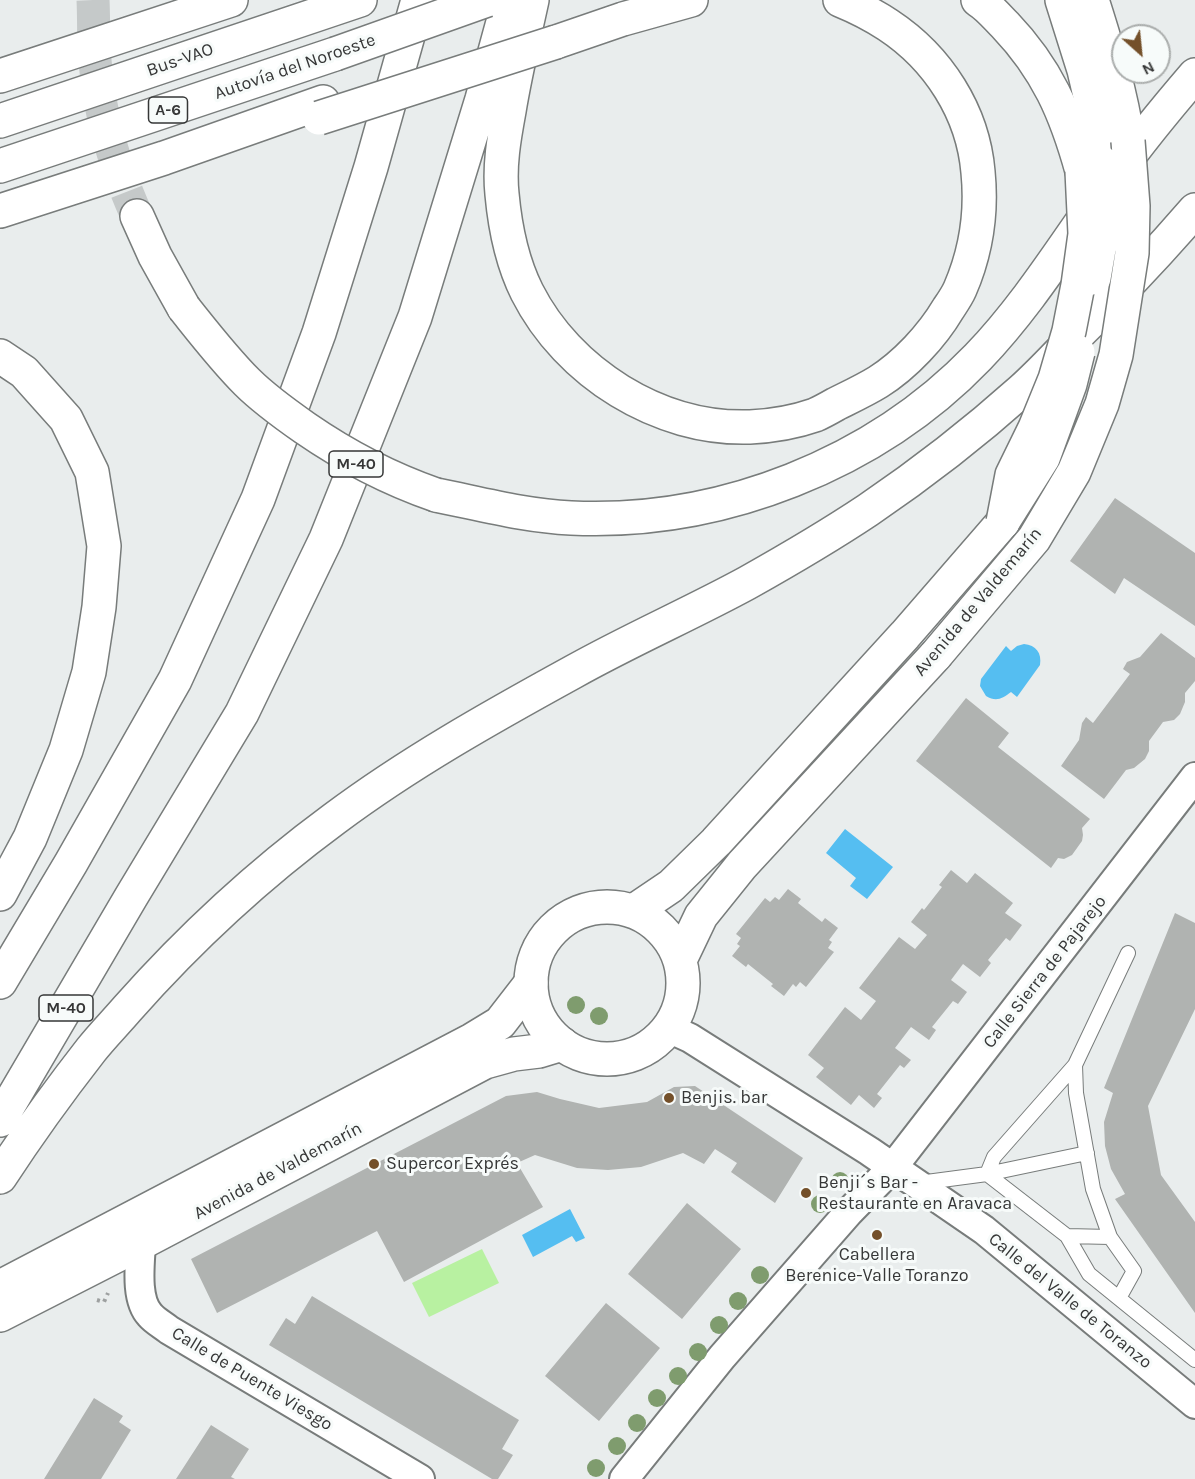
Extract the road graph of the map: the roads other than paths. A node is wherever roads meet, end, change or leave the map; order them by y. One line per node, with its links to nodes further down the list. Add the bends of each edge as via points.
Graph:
1 (231, 0): 15 (main road)
2 (401, 0): 18 (main road)
3 (418, 0): 18 (main road)
4 (487, 0): 17 (main road, Autovía del Noroeste / A-6, bridge)
5 (509, 0): 34 (main road, M-40, via 415,317 326,539 243,713)
6 (532, 0): 9 (main road, via 502,151 501,190 511,249 527,291 543,319 570,351 606,383 644,404 692,421 749,427 814,415 880,381 943,318 960,291 975,239 980,187 977,154 955,94 936,66 913,44 866,12)
7 (632, 0): 13 (main road)
8 (691, 0): 13 (main road)
9 (840, 0)
10 (978, 0): 19 (main road, via 1013,34 1037,65)
11 (355, 2): 16 (main road, Bus-VAO)
12 (1073, 3): 19 (main road, Avenida de Valdemarín, via 1096,126); 28 (main road, Avenida de Valdemarín, bridge, via 1115,76 1125,117 1133,206 1132,253 1116,355 1102,404 1074,472 1034,539 936,656 742,865 701,916)
13 (557, 33): 21 (main road, bridge, via 321,110 253,139 164,158)
14 (1195, 75): 22 (main road, bridge, via 1107,186 1037,287 979,357 945,389 915,413 818,470 769,489 669,513 572,518 524,513 436,495 352,459 282,412 215,347 184,308 154,256)
15 (0, 76)
16 (0, 121)
17 (0, 166)
18 (371, 167): 29 (main road, via 319,333 258,499 176,680)
19 (1091, 167): 26 (main road, Avenida de Valdemarín, bridge, via 1069,331 1055,379 1012,475 1003,522 716,842 671,886)
20 (1195, 210): 38 (main road, via 1023,389 884,499 747,583 578,669 451,741 369,794 294,850 224,910 142,992 92,1050)
21 (0, 211)
22 (137, 216)
23 (0, 356): 25 (main road, via 24,372 66,419 92,472 104,546 89,672 66,750 30,838)
24 (1194, 779): 36 (street, Calle Sierra de Pajarejo)
25 (0, 894)
26 (634, 911): 28 (main road, via 662,930); 30 (main road, via 590,908 563,921 536,954)
27 (1128, 953): 33 (lane)
28 (680, 960): 31 (main road, via 683,989)
29 (0, 982)
30 (531, 983): 32 (main road, via 539,1017); 43 (main road, Avenida de Valdemarín, via 500,1023 472,1040)
31 (668, 1028): 32 (main road, via 641,1051 618,1058 583,1055); 36 (street, Calle del Valle de Toranzo)
32 (562, 1044): 42 (main road, Avenida de Valdemarín, via 485,1062)
33 (1076, 1065): 35 (lane, via 1076,1093); 37 (lane, via 994,1157)
34 (0, 1120)
35 (1087, 1153): 37 (lane); 41 (lane, via 1093,1189)
36 (893, 1167): 39 (street, Calle del Valle de Toranzo); 49 (street, Calle Sierra de Pajarejo, via 722,1357)
37 (987, 1174): 39 (lane); 40 (lane)
38 (0, 1178)
39 (917, 1183): 47 (street, Calle del Valle de Toranzo, via 984,1230)
40 (1067, 1236): 41 (lane); 44 (lane, via 1089,1274)
41 (1110, 1237): 44 (lane, via 1134,1271)
42 (141, 1243): 45 (main road, Avenida de Valdemarín); 48 (street, Calle de Puente Viesgo, via 139,1278 148,1314)
43 (0, 1287)
44 (1119, 1298): 46 (lane)
45 (0, 1315)
46 (1195, 1360)
47 (1195, 1404)
48 (420, 1479)
49 (624, 1479)

